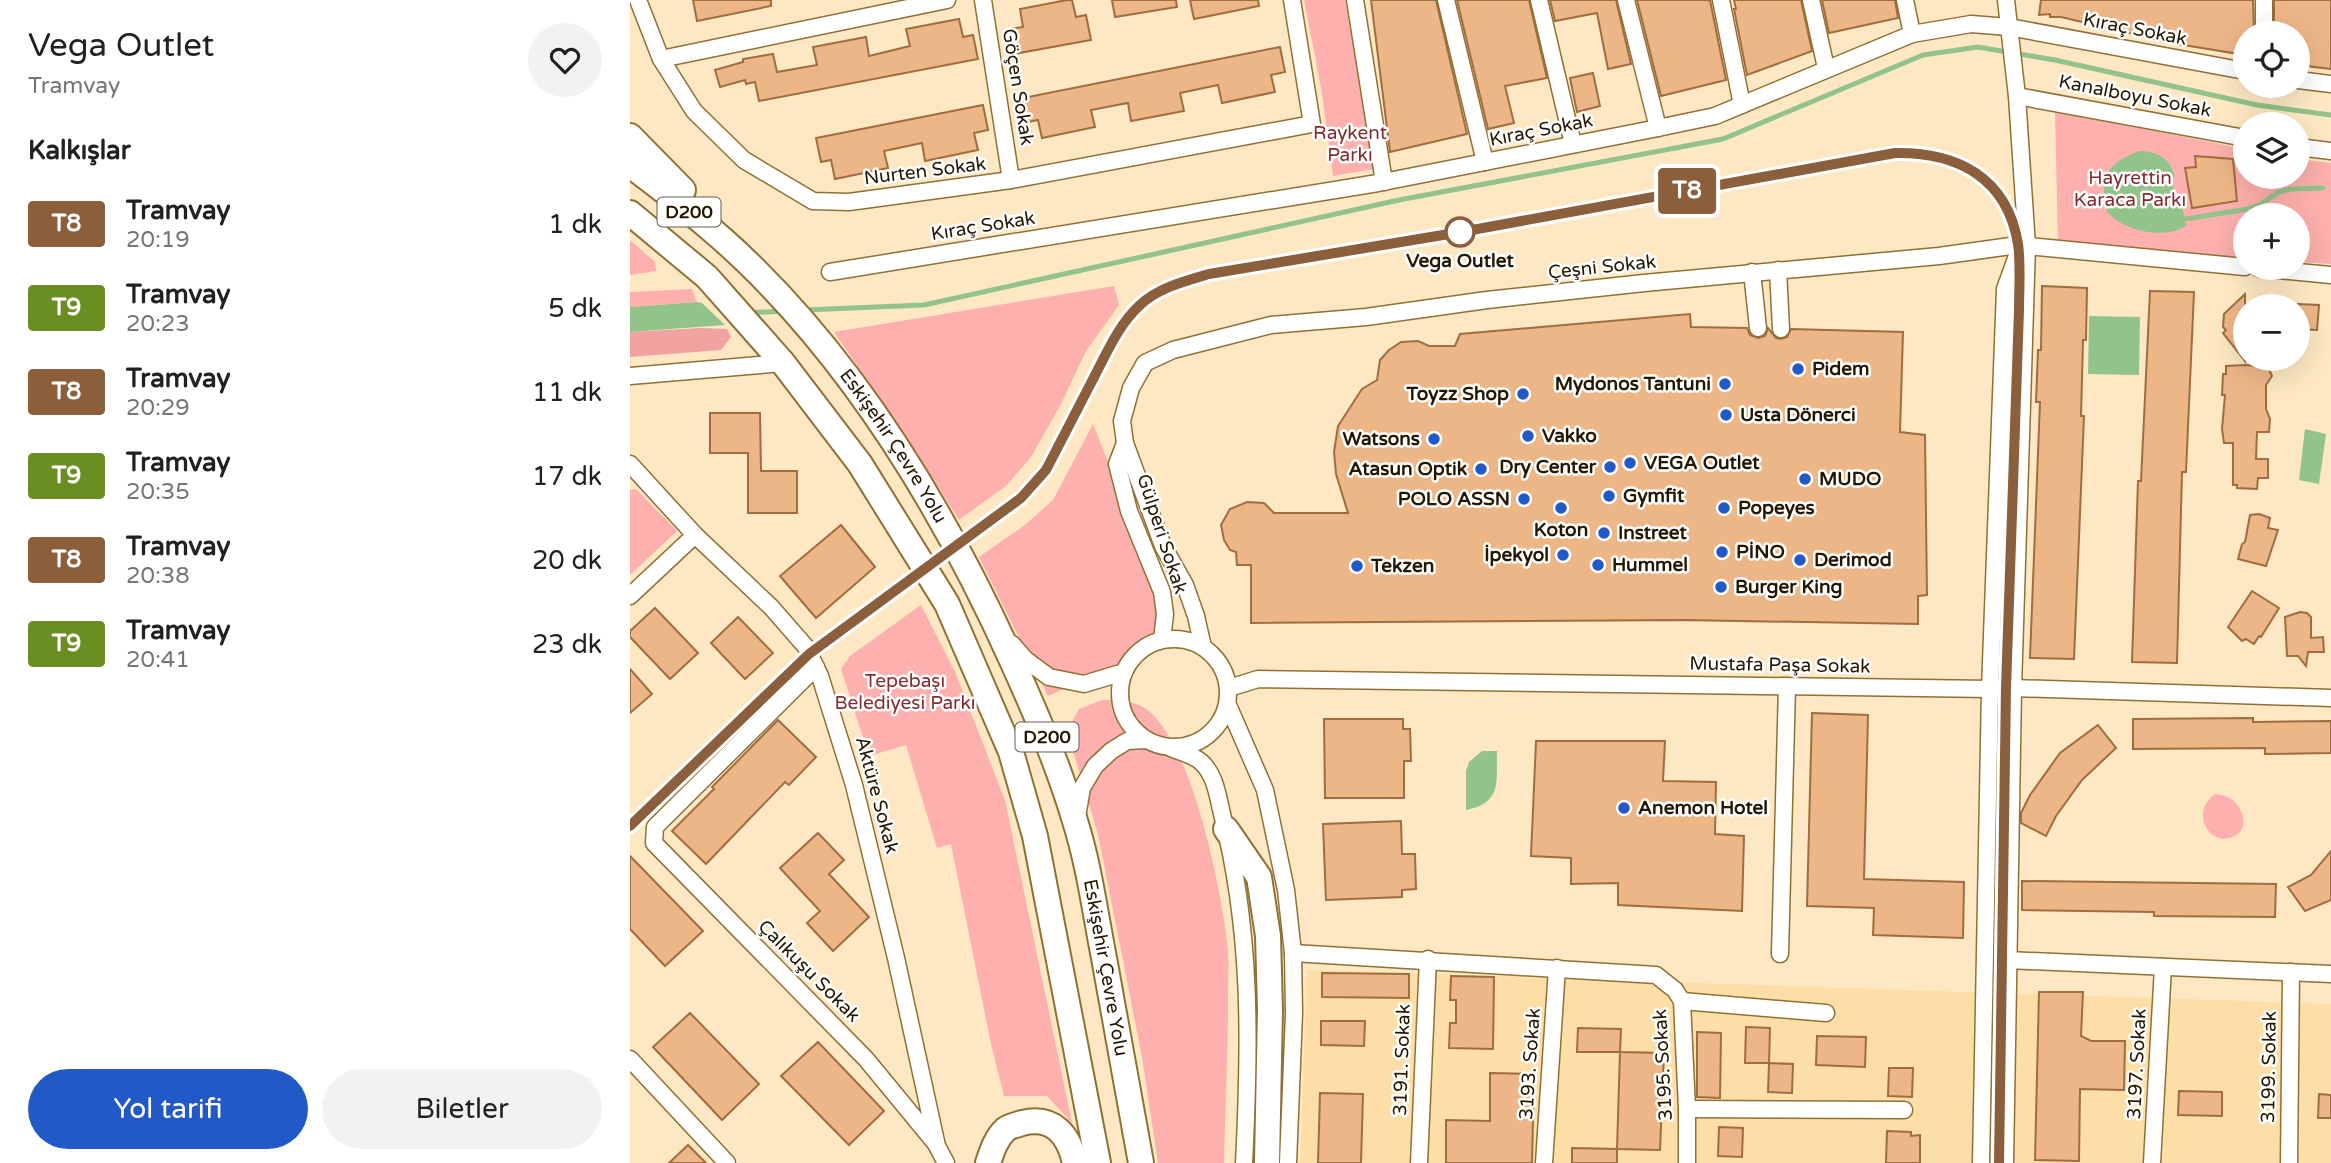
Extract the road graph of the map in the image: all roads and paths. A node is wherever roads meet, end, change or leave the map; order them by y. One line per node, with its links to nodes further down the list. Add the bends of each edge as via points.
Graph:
1 (638, 0): 17 (street, Nurten Sokak)
2 (947, 0): 17 (street)
3 (983, 0): 32 (street, Göçen Sokak)
4 (1292, 0): 32 (street, Nurten Sokak, via 1312,124)
5 (1355, 0): 33 (street)
6 (1446, 0): 30 (street)
7 (1539, 0): 27 (street)
8 (1626, 0): 24 (street)
9 (1721, 0): 23 (street)
10 (1811, 0): 18 (street)
11 (1905, 0): 15 (street)
12 (2006, 0): 16 (street)
13 (2264, 0): 14 (street)
14 (2264, 21)
15 (1912, 34): 16 (street, Kıraç Sokak, via 1971,24); 18 (street, Kıraç Sokak)
16 (2010, 34): 19 (street, Kıraç Sokak); 22 (street)
17 (661, 59): 32 (street, Nurten Sokak, via 694,111 744,160 813,201 849,202)
18 (1826, 68): 23 (street, Kıraç Sokak)
19 (2233, 69)
20 (2310, 81): 21 (street)
21 (2331, 84)
22 (2016, 88): 25 (street, Kanalboyu Sokak); 35 (street)
23 (1742, 105): 24 (street, Kıraç Sokak)
24 (1658, 128): 27 (street, Kıraç Sokak)
25 (2233, 135)
26 (630, 136): 36 (highway)
27 (1573, 144): 30 (street, Kıraç Sokak)
28 (2310, 148): 29 (street)
29 (2331, 151)
30 (1485, 162): 33 (street, Kıraç Sokak)
31 (630, 165): 36 (highway, Eskişehir Çevre Yolu / D200)
32 (1011, 180)
33 (1384, 182): 39 (street, Kıraç Sokak)
34 (630, 213): 45 (highway, Eskişehir Çevre Yolu / D200, via 706,277)
35 (2027, 245): 37 (street, Çeşni Sokak); 38 (street, Çeşni Sokak); 60 (street); 61 (street, via 2018,253 2005,289)
36 (746, 261): 53 (highway, Eskişehir Çevre Yolu / D200, via 799,318 876,417 917,478)
37 (2233, 266)
38 (1778, 270): 40 (street, Çeşni Sokak); 44 (street)
39 (830, 272)
40 (1752, 272): 43 (street); 46 (street, Çeşni Sokak, via 1271,325 1173,350)
41 (2310, 273): 42 (street)
42 (2331, 275)
43 (1758, 328)
44 (1781, 329)
45 (783, 363): 47 (street); 86 (highway, Eskişehir Çevre Yolu / D200, via 860,464 947,604 1011,752 1038,850)
46 (1145, 363): 48 (street, Gülperi Sokak, via 1131,388 1122,421)
47 (630, 376)
48 (1125, 443): 54 (street, Gülperi Sokak, via 1117,464 1129,511 1162,592); 55 (street, Gülperi Sokak, via 1163,546 1185,585)
49 (630, 464): 50 (street, Aktüre Sokak)
50 (636, 479): 51 (street, Aktüre Sokak)
51 (695, 535): 52 (street); 56 (street, Aktüre Sokak, via 771,607 806,647)
52 (630, 596)
53 (999, 631): 57 (street, via 1049,677 1084,684); 66 (highway, Eskişehir Çevre Yolu / D200, via 1047,738)
54 (1163, 640): 55 (street); 57 (street, via 1139,652)
55 (1203, 647): 59 (street, via 1221,664)
56 (816, 667): 81 (street, Aktüre Sokak, via 854,785); 81 (street, Çalıkuşu Sokak, via 655,827 654,843 866,1059)
57 (1124, 672): 64 (street, via 1120,698 1128,722)
58 (1787, 686): 59 (street, Mustafa Paşa Sokak, via 1258,679); 61 (street, Mustafa Paşa Sokak); 69 (street)
59 (1229, 688): 63 (street)
60 (2013, 688): 61 (street, Mustafa Paşa Sokak); 62 (street, Mustafa Paşa Sokak); 71 (street)
61 (1990, 689): 94 (street)
62 (2331, 698)
63 (1228, 705): 65 (street, via 1217,728 1196,744); 68 (street, via 1271,809)
64 (1146, 740): 65 (street); 66 (street, via 1127,741 1095,766 1082,788)
65 (1171, 748): 67 (street, via 1200,761 1214,780)
66 (1076, 823): 87 (highway, Eskişehir Çevre Yolu / D200)
67 (1226, 830): 88 (street, via 1247,953 1249,1062); 89 (highway, via 1259,877 1268,936)
68 (1293, 953): 70 (street); 90 (street)
69 (1780, 954)
70 (1427, 960): 73 (street); 91 (street, 3191. Sokak)
71 (2007, 960): 72 (street); 95 (street)
72 (2163, 967): 74 (street); 96 (street, 3197. Sokak)
73 (1557, 968): 76 (street, 3195. Sokak, via 1656,975); 92 (street, 3193. Sokak)
74 (2291, 972): 75 (street); 97 (street, 3199. Sokak)
75 (2331, 974)
76 (1682, 1001): 77 (street); 79 (street, 3195. Sokak)
77 (1826, 1013)
78 (630, 1059): 82 (street)
79 (1687, 1109): 80 (street); 93 (street, 3195. Sokak)
80 (1904, 1110)
81 (937, 1146): 83 (street, Aktüre Sokak)
82 (727, 1163)
83 (946, 1163)
84 (988, 1163): 85 (highway, via 1008,1127 1034,1120 1059,1128 1072,1147)
85 (1075, 1163)
86 (1098, 1163)
87 (1141, 1163)
88 (1244, 1163)
89 (1267, 1163)
90 (1289, 1163)
91 (1419, 1163)
92 (1544, 1163)
93 (1686, 1163)
94 (1981, 1163)
95 (2005, 1163)
96 (2152, 1163)
97 (2289, 1163)

